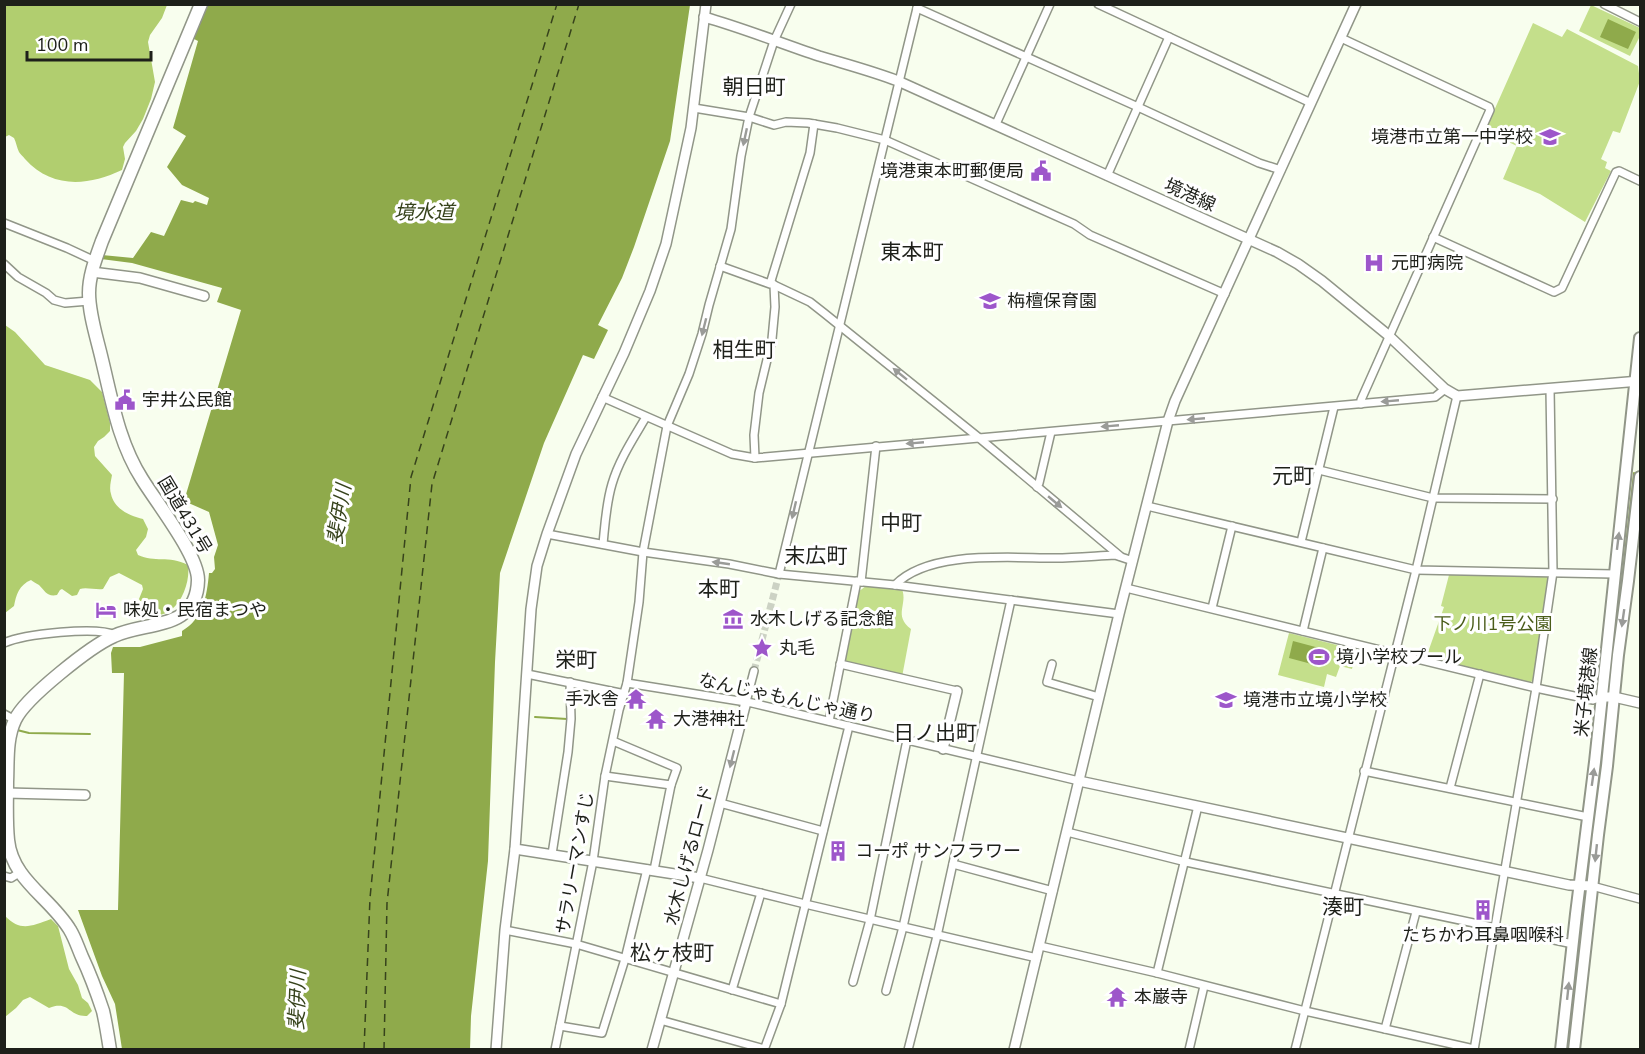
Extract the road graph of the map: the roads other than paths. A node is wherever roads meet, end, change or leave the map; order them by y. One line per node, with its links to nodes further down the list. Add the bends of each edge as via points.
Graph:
1 (201, 4): 31 (highway, 国道431号)
2 (706, 4): 9 (street)
3 (791, 4): 13 (street, サラリーマンすじ)
4 (1050, 4): 14 (street)
5 (1098, 4): 11 (street)
6 (1356, 4): 12 (street)
7 (1604, 4): 10 (street)
8 (917, 6): 14 (street); 15 (street)
9 (704, 17): 13 (street, 境港線); 18 (street)
10 (1641, 22)
11 (1169, 37): 16 (street); 17 (street)
12 (1341, 38): 16 (street); 27 (street, via 1489,107)
13 (774, 40): 15 (street, 境港線); 19 (street, サラリーマンすじ)
14 (1026, 56): 17 (street); 21 (street)
15 (898, 81): 21 (street, 境港線); 22 (street)
16 (1311, 103): 23 (street)
17 (1138, 106): 23 (street, via 1258,163); 24 (street)
18 (694, 108): 19 (street); 43 (street, via 674,213 656,275)
19 (749, 117): 20 (street, via 774,125); 30 (street, サラリーマンすじ, one-way to 30, via 731,229)
20 (814, 124): 22 (street); 32 (street, via 810,153)
21 (996, 124): 24 (street, 境港線)
22 (885, 140): 33 (street); 36 (street)
23 (1281, 170): 28 (street)
24 (1107, 176): 28 (street, 境港線)
25 (1641, 181): 27 (street, via 1616,172 1562,288 1554,292)
26 (4, 223): 31 (street, via 67,248)
27 (1433, 237): 37 (street)
28 (1249, 240): 33 (street); 37 (street, 境港線, via 1298,264)
29 (4, 264): 35 (street, via 54,300)
30 (720, 266): 32 (street); 48 (street, サラリーマンすじ, one-way to 48, via 689,374)
31 (93, 267): 34 (street); 35 (highway, 国道431号)
32 (772, 284): 36 (street, via 810,302); 53 (street, via 772,339 759,393)
33 (1224, 294): 47 (street)
34 (204, 296)
35 (89, 301): 80 (highway, 国道431号, via 119,430 128,453 186,546 198,577 192,603 178,618)
36 (839, 325): 50 (street, one-way to 36); 52 (street)
37 (1388, 335): 40 (street, 境港線); 44 (street)
38 (1641, 338): 39 (main road, 米子境港線)
39 (1638, 381): 41 (street); 72 (main road, 米子境港線, one-way to 39)
40 (1445, 389): 42 (street, 境港線); 44 (street, one-way to 44, via 1435,397)
41 (1551, 389): 42 (street); 58 (street)
42 (1457, 396): 57 (street)
43 (602, 397): 46 (street); 62 (street)
44 (1361, 404): 45 (street)
45 (1334, 407): 47 (street, one-way to 47); 54 (street)
46 (646, 417): 48 (street); 64 (street, via 612,485)
47 (1168, 421): 49 (street, one-way to 49); 59 (street)
48 (667, 426): 53 (street, via 732,454); 66 (street, サラリーマンすじ)
49 (1051, 432): 50 (street); 56 (street)
50 (978, 437): 51 (street, one-way to 51); 56 (street)
51 (876, 446): 52 (street); 73 (street)
52 (808, 453): 53 (street); 71 (street, one-way to 71)
53 (755, 458)
54 (1319, 470): 57 (street); 63 (street)
55 (1641, 477): 60 (main road, 米子境港線)
56 (1037, 487): 67 (street, one-way to 67)
57 (1433, 498): 58 (street); 69 (street)
58 (1553, 499): 70 (street)
59 (1147, 506): 61 (street); 68 (street)
60 (1638, 514): 95 (main road, 米子境港線, one-way to 95)
61 (1232, 526): 63 (street); 77 (street)
62 (547, 534): 64 (street); 86 (street, via 531,609)
63 (1301, 542): 65 (street)
64 (603, 544): 66 (street)
65 (1323, 548): 69 (street); 79 (street)
66 (643, 552): 71 (street, one-way to 66); 89 (street, サラリーマンすじ)
67 (1120, 556): 68 (street); 74 (street, via 970,559 924,566)
68 (1133, 561): 75 (street)
69 (1416, 570): 70 (street); 82 (street)
70 (1553, 572): 72 (street); 90 (street)
71 (779, 574): 73 (street)
72 (1614, 574): 94 (main road, 米子境港線)
73 (859, 581): 74 (street); 83 (street)
74 (895, 585): 76 (street)
75 (1126, 588): 77 (street); 78 (street)
76 (1011, 600): 78 (street); 104 (street)
77 (1212, 608): 79 (street)
78 (1119, 614): 93 (street)
79 (1303, 631): 82 (street)
80 (115, 635): 81 (street, via 84,631 34,635); 98 (highway, 国道431号, via 81,657)
81 (4, 643)
82 (1394, 652): 87 (street); 105 (street)
83 (840, 664): 91 (street); 99 (street)
84 (1052, 664): 93 (street, via 1047,682)
85 (754, 671): 96 (street)
86 (527, 674): 88 (street); 119 (street)
87 (1480, 674): 90 (street); 109 (street)
88 (570, 682): 92 (street); 120 (street, via 568,752)
89 (627, 683): 92 (street, サラリーマンすじ); 96 (street, なんじゃもんじゃ通り)
90 (1536, 688): 94 (street, via 1593,700); 112 (street)
91 (957, 691): 103 (street)
92 (625, 694): 102 (street, サラリーマンすじ)
93 (1099, 697): 107 (street)
94 (1602, 697): 95 (street); 115 (main road, 米子境港線, one-way to 94)
95 (1614, 697): 97 (street); 130 (main road, 米子境港線, one-way to 130)
96 (746, 702): 99 (street, なんじゃもんじゃ通り); 113 (street, 水木しげるロード, one-way to 113)
97 (1641, 703)
98 (10, 717): 110 (highway, 国道431号)
99 (829, 721): 100 (street, なんじゃもんじゃ通り)
100 (849, 726): 101 (street, なんじゃもんじゃ通り); 116 (street)
101 (907, 740): 103 (street, なんじゃもんじゃ通り); 138 (street)
102 (613, 741): 106 (street, サラリーマンすじ); 108 (street, via 677,768)
103 (942, 749): 104 (street, なんじゃもんじゃ通り)
104 (977, 756): 107 (street, なんじゃもんじゃ通り); 124 (street)
105 (1364, 771): 109 (street); 118 (street)
106 (605, 776): 108 (street); 122 (street, サラリーマンすじ)
107 (1079, 781): 114 (street); 117 (street)
108 (671, 785): 125 (street)
109 (1450, 788): 112 (street)
110 (6, 792): 111 (street); 127 (highway, 国道431号, via 10,854)
111 (85, 795)
112 (1516, 802): 115 (street); 126 (street)
113 (720, 803): 116 (street); 129 (street, 水木しげるロード)
114 (1198, 806): 118 (street); 123 (street)
115 (1588, 816): 131 (main road, 米子境港線)
116 (823, 831): 136 (street)
117 (1067, 832): 123 (street); 132 (street)
118 (1347, 838): 126 (street); 134 (street)
119 (515, 849): 120 (street); 141 (street)
120 (552, 854): 122 (street)
121 (920, 855): 139 (street)
122 (593, 861): 125 (street); 143 (street, サラリーマンすじ)
123 (1186, 862): 134 (street); 149 (street)
124 (953, 864): 132 (street); 142 (street)
125 (650, 870): 129 (street); 147 (street)
126 (1504, 872): 131 (street); 140 (street)
127 (19, 873): 128 (street, via 11,878); 161 (highway, 国道431号, via 59,913 72,933 103,1012)
128 (4, 876)
129 (700, 878): 133 (street); 148 (street, 水木しげるロード)
130 (1592, 886): 131 (street); 135 (street); 170 (main road, 米子境港線)
131 (1579, 887): 144 (main road, 米子境港線)
132 (1053, 891): 145 (street)
133 (761, 893): 136 (street); 152 (street)
134 (1334, 894): 137 (street); 155 (street)
135 (1641, 899)
136 (805, 904): 138 (street); 154 (street)
137 (1416, 912): 140 (street); 158 (street)
138 (870, 920): 139 (street); 150 (street)
139 (903, 927): 142 (street); 153 (street)
140 (1495, 928): 144 (street); 160 (street)
141 (506, 930): 143 (street); 162 (street)
142 (937, 936): 146 (street); 165 (street)
143 (576, 944): 147 (street); 157 (street, サラリーマンすじ)
144 (1573, 944): 169 (main road, 米子境港線, one-way to 144)
145 (1040, 946): 146 (street); 149 (street)
146 (1037, 958): 166 (street)
147 (625, 959): 148 (street); 157 (street, via 602,1033)
148 (674, 972): 152 (street); 156 (street, 水木しげるロード)
149 (1157, 974): 151 (street)
150 (853, 982)
151 (1204, 986): 155 (street); 167 (street)
152 (732, 990): 154 (street)
153 (886, 991)
154 (780, 1004): 159 (street)
155 (1305, 1011): 158 (street); 168 (street)
156 (660, 1020): 159 (street); 164 (street, 水木しげるロード)
157 (560, 1026): 163 (street, サラリーマンすじ)
158 (1385, 1029): 160 (street)
159 (764, 1049)
160 (1474, 1049)
161 (110, 1050)
162 (496, 1050)
163 (555, 1050)
164 (652, 1050)
165 (908, 1050)
166 (1014, 1050)
167 (1189, 1050)
168 (1295, 1050)
169 (1562, 1050)
170 (1574, 1050)

